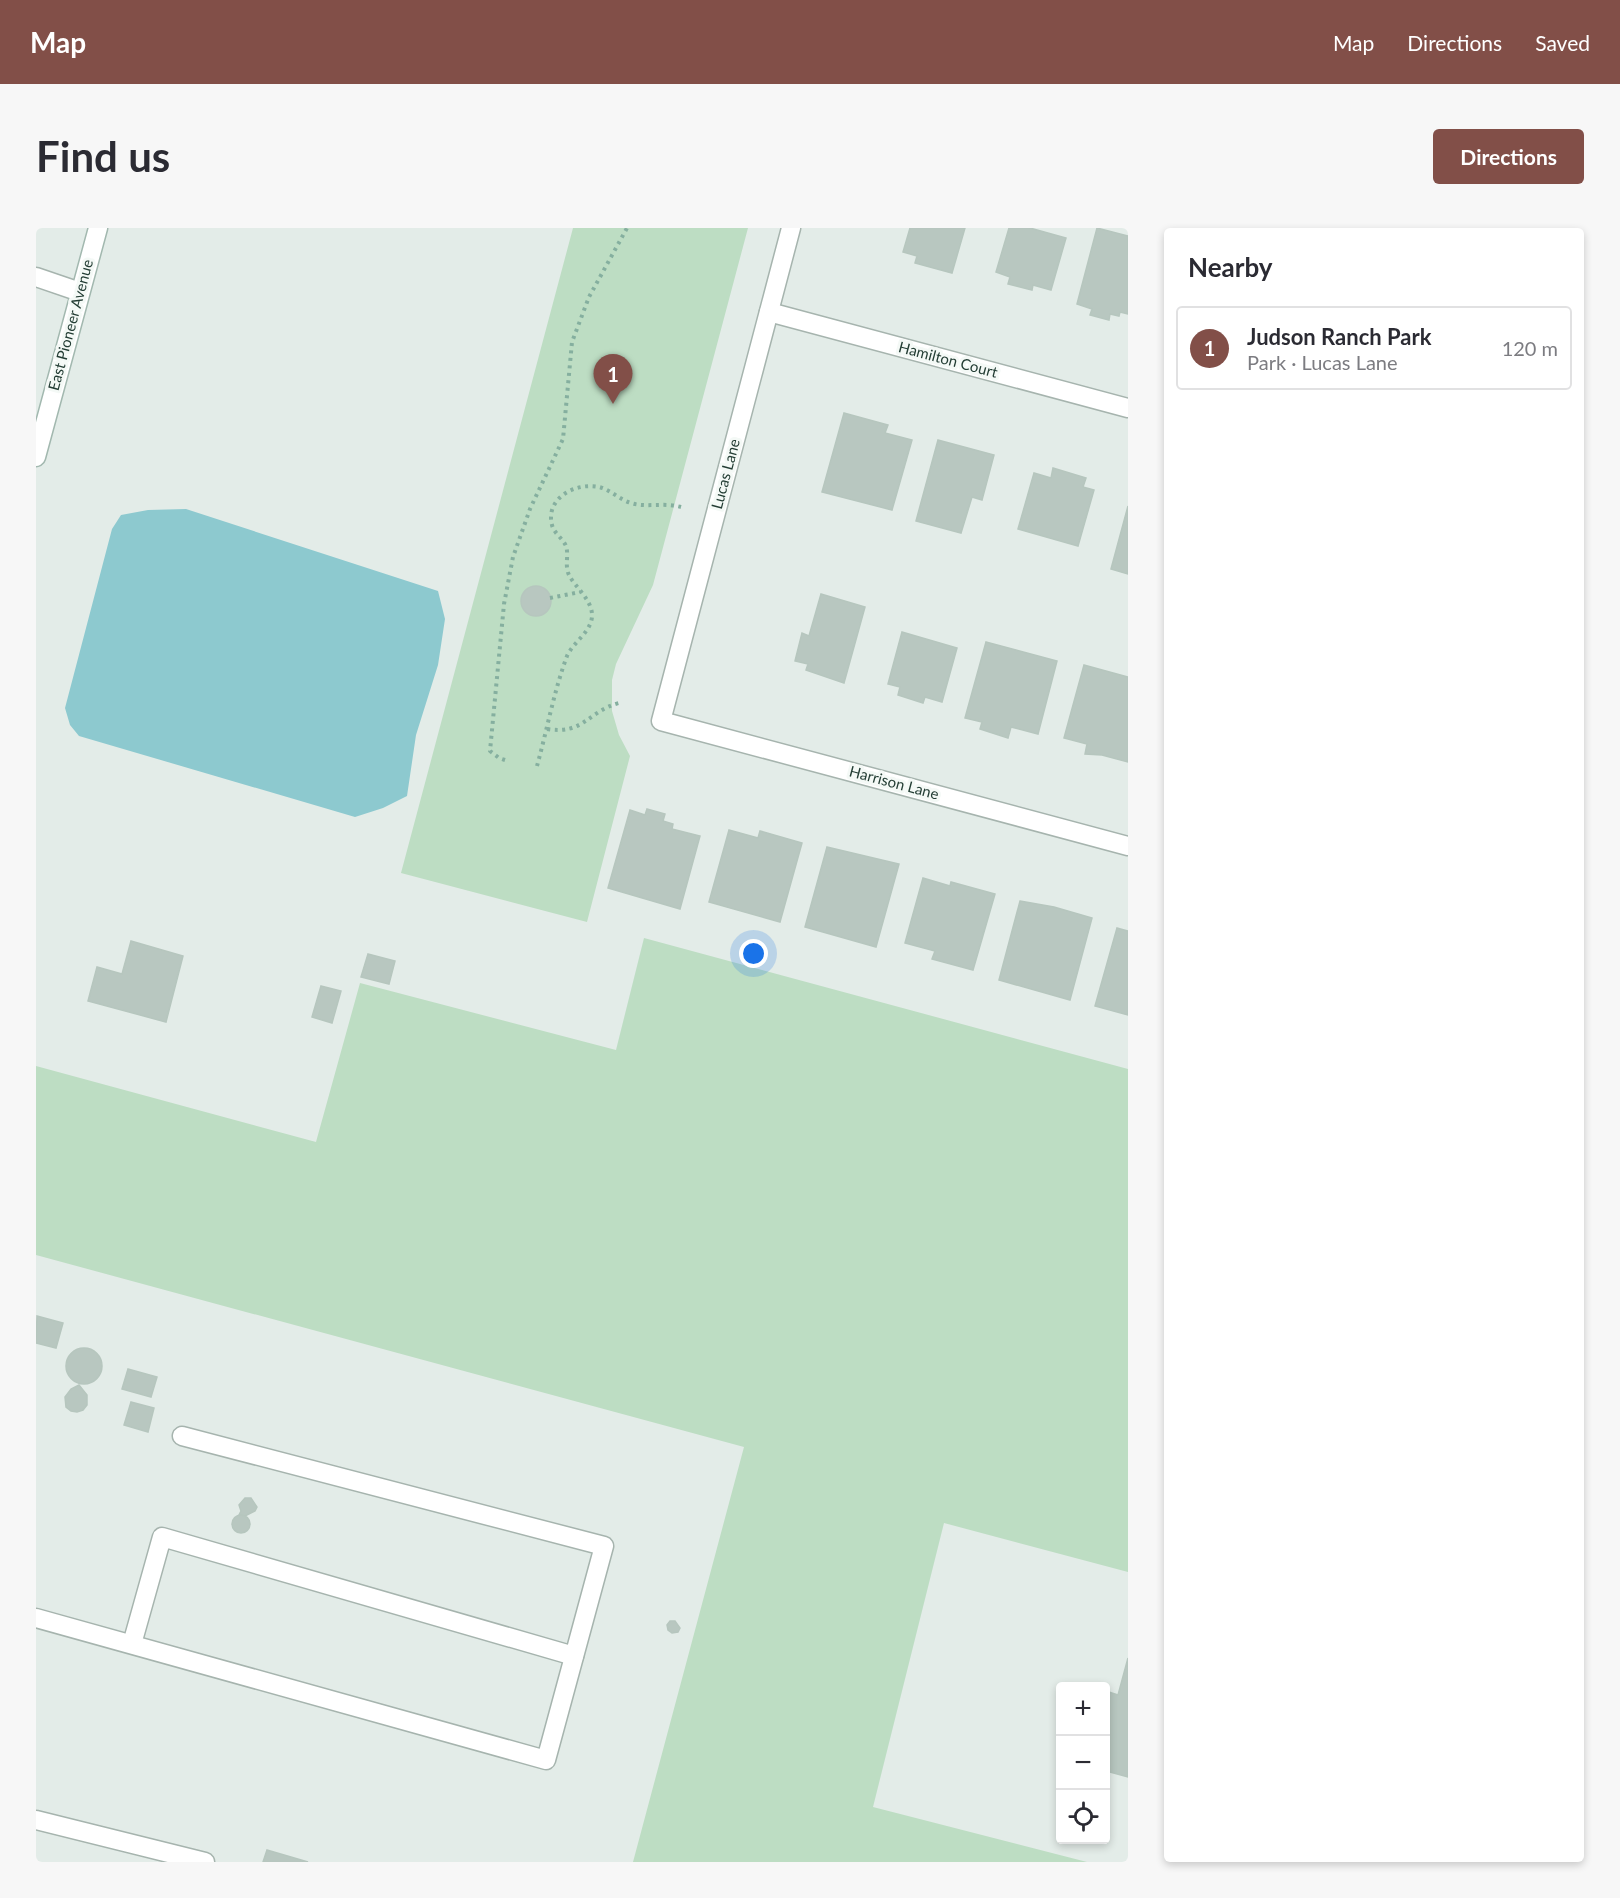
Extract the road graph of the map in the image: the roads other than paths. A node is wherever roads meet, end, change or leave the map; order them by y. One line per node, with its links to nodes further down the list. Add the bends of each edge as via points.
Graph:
1 (98, 228): 4 (street, East Pioneer Avenue)
2 (791, 228): 5 (street, Lucas Lane)
3 (36, 277): 4 (street)
4 (80, 292): 7 (street, East Pioneer Avenue)
5 (769, 312): 6 (street, Hamilton Court); 8 (street, Lucas Lane)
6 (1128, 408)
7 (36, 457)
8 (661, 721): 9 (street, Harrison Lane)
9 (1128, 846)
10 (182, 1436): 13 (street, via 604,1546)
11 (36, 1618): 12 (street)
12 (132, 1644): 13 (street, via 546,1760); 13 (street, via 162,1537)
13 (574, 1656)
14 (36, 1820): 15 (street)
15 (205, 1862)

